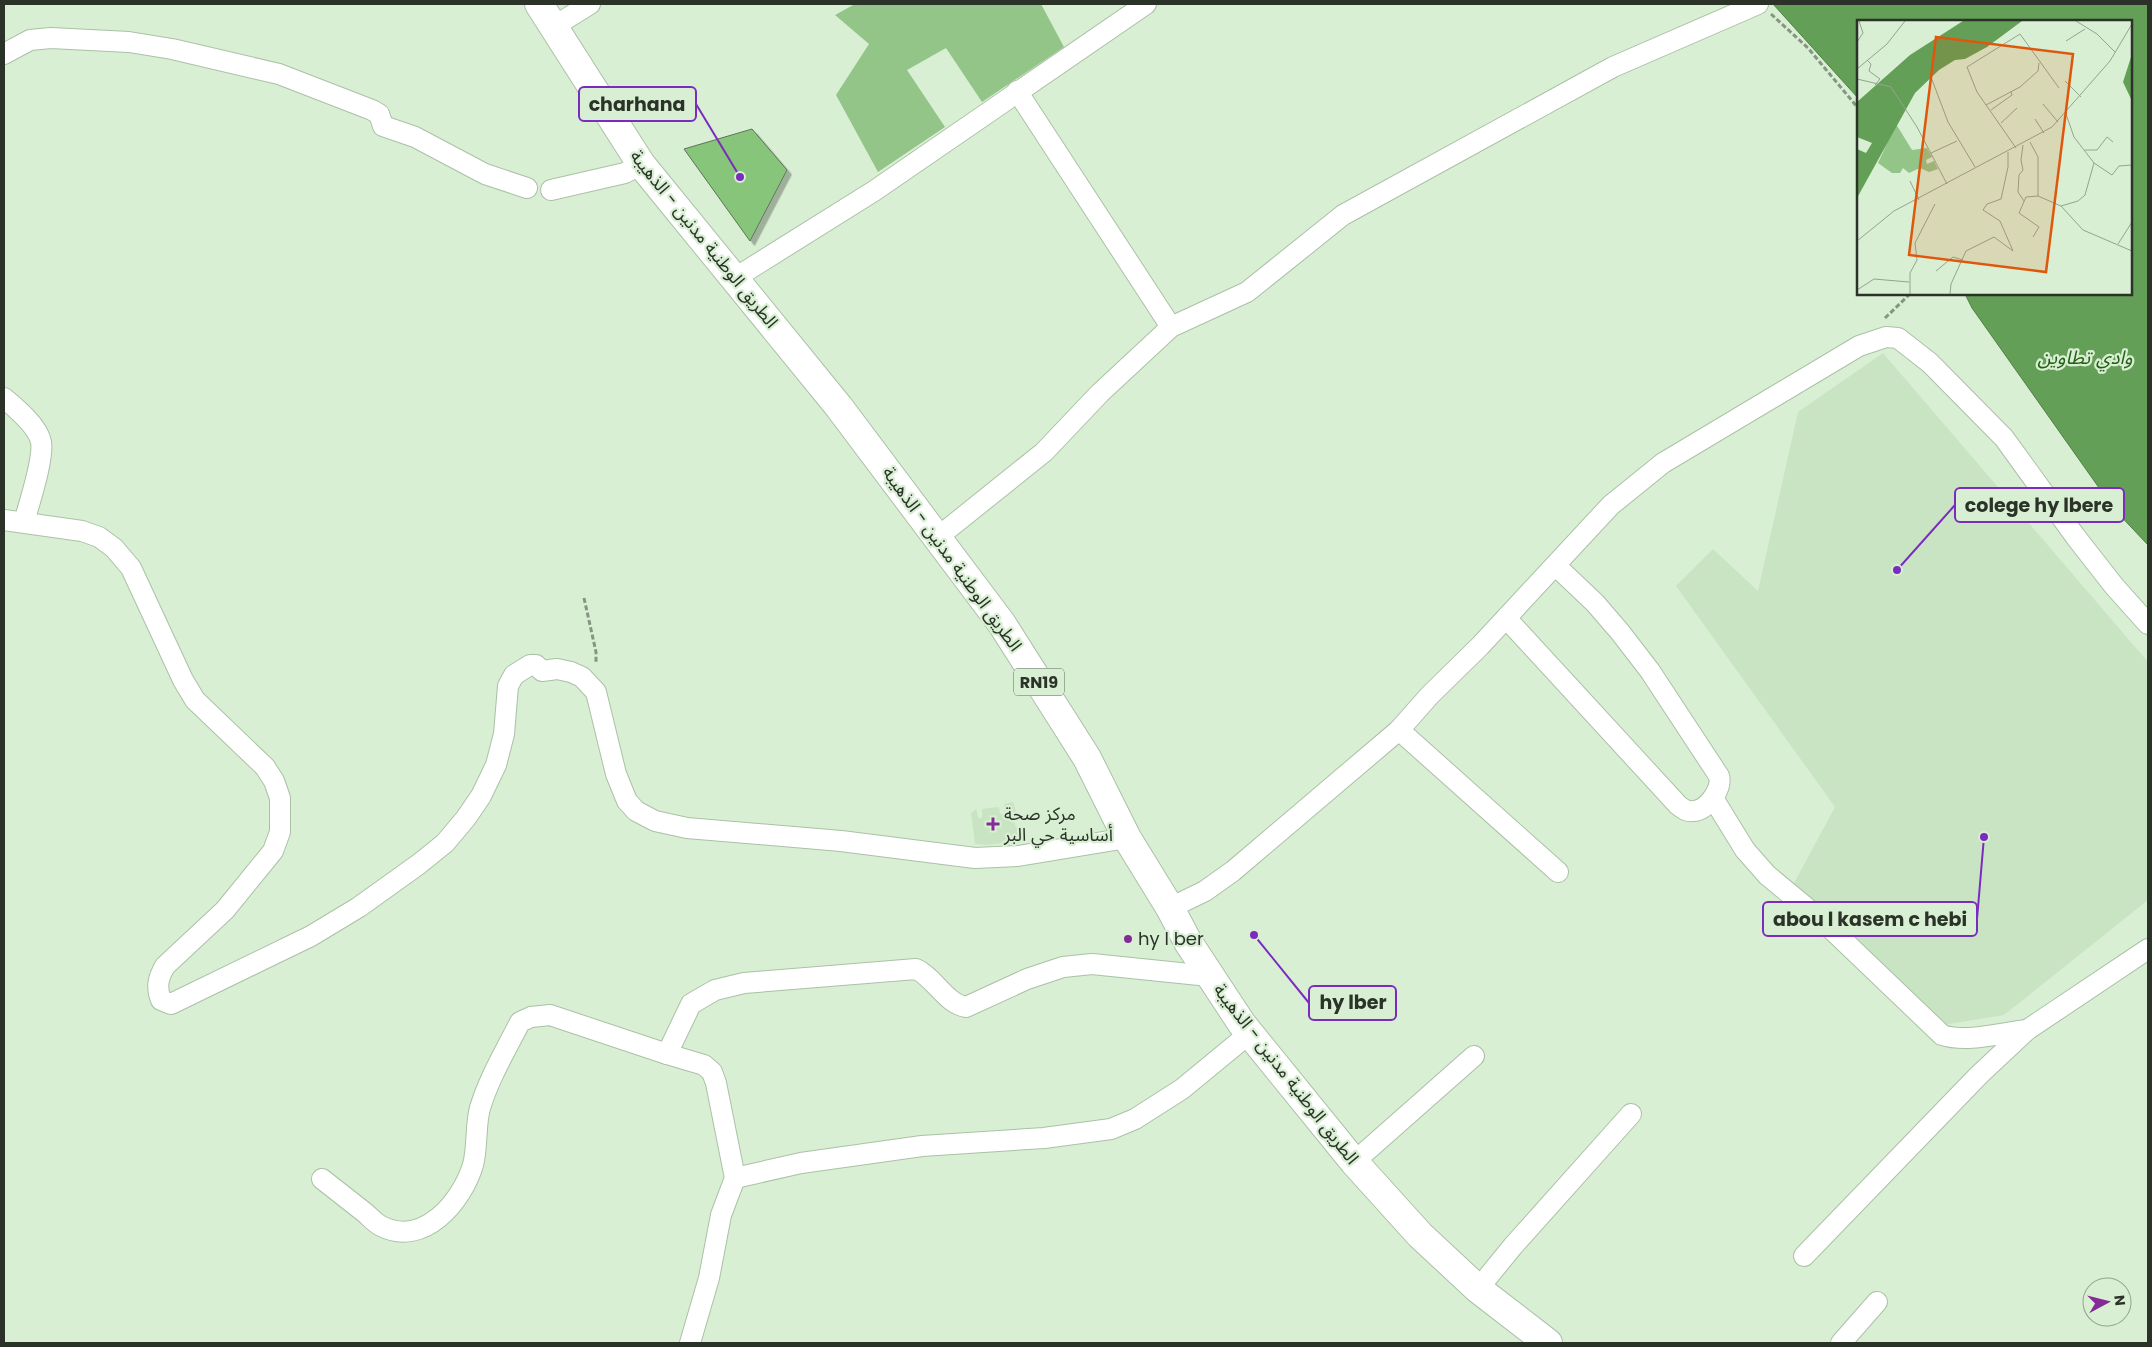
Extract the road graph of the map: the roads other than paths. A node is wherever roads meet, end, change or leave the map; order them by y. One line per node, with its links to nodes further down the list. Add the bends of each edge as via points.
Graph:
1 (539, 4): 5 (main road, الطريق الوطنية مدنين - الذهيبة / RN19)
2 (590, 4): 5 (street)
3 (1146, 4): 7 (street)
4 (1762, 7): 12 (street, via 1613,67 1391,187 1343,215 1247,292)
5 (553, 27): 8 (main road, الطريق الوطنية مدنين - الذهيبة / RN19)
6 (4, 54): 9 (street, via 30,40 111,40 172,49 279,74 372,110 379,114 383,126 415,137 485,174)
7 (1017, 91): 11 (street, via 874,191); 12 (street)
8 (641, 164): 10 (street, via 625,173); 11 (main road, الطريق الوطنية مدنين - الذهيبة / RN19)
9 (527, 188)
10 (551, 190)
11 (735, 278): 16 (main road, الطريق الوطنية مدنين - الذهيبة / RN19)
12 (1171, 327): 16 (street, via 1100,393 1044,452)
13 (4, 398): 15 (street, via 22,413 41,442)
14 (4, 520): 15 (street)
15 (24, 522): 22 (street, via 82,531 99,537 114,548 132,568 195,700 265,768 280,798 280,832 273,851 225,910 165,966 159,976 157,989 160,1000 171,1004 311,936 359,907 446,843 481,796 496,765 504,734 508,686 514,675 530,665 536,665 542,671 557,669 571,672 582,677 596,692 616,774 627,801 636,811 655,821 686,828 841,841 975,858 1018,856)
16 (938, 537): 22 (main road, الطريق الوطنية مدنين - الذهيبة / RN19, via 1002,624 1082,750)
17 (1556, 566): 18 (street); 19 (street, via 1611,505 1663,463 1858,346 1886,337 1898,338 1956,388 2004,438 2075,536); 21 (street, via 1595,603 1650,671 1720,776 1720,788)
18 (1506, 618): 20 (street); 21 (street, via 1678,805 1688,811 1698,811)
19 (2148, 624)
20 (1399, 730): 23 (street); 24 (street, via 1233,872 1205,891)
21 (1713, 798): 27 (street, via 1745,850 1767,876 1826,924 1942,1035 1950,1038 1980,1037)
22 (1127, 838): 24 (main road, الطريق الوطنية مدنين - الذهيبة / RN19)
23 (1558, 872)
24 (1170, 908): 26 (main road, الطريق الوطنية مدنين - الذهيبة / RN19)
25 (2148, 949): 27 (street)
26 (1209, 976): 28 (main road, الطريق الوطنية مدنين - الذهيبة / RN19); 29 (street, via 1092,964 1063,967 1027,979 966,1007 953,1001 916,968 744,983 715,990 691,1004)
27 (2027, 1030): 35 (street, via 1979,1075)
28 (1250, 1033): 32 (main road, الطريق الوطنية مدنين - الذهيبة / RN19); 33 (street, via 1182,1089 1136,1119 1111,1129 1044,1138 922,1146 801,1163)
29 (667, 1054): 33 (street, via 704,1065 712,1072 722,1104); 34 (street, via 550,1015 532,1017 520,1022 485,1092 479,1111 473,1164 465,1183 453,1204 433,1221 412,1231 382,1226)
30 (1474, 1056): 32 (street)
31 (1632, 1114): 36 (street)
32 (1354, 1162): 36 (main road, الطريق الوطنية مدنين - الذهيبة / RN19, via 1420,1236)
33 (735, 1178): 38 (street, via 721,1214)
34 (322, 1179)
35 (1804, 1256)
36 (1478, 1289): 39 (main road, الطريق الوطنية مدنين - الذهيبة / RN19)
37 (1877, 1302): 40 (street)
38 (690, 1343)
39 (1548, 1343)
40 (1841, 1343)

